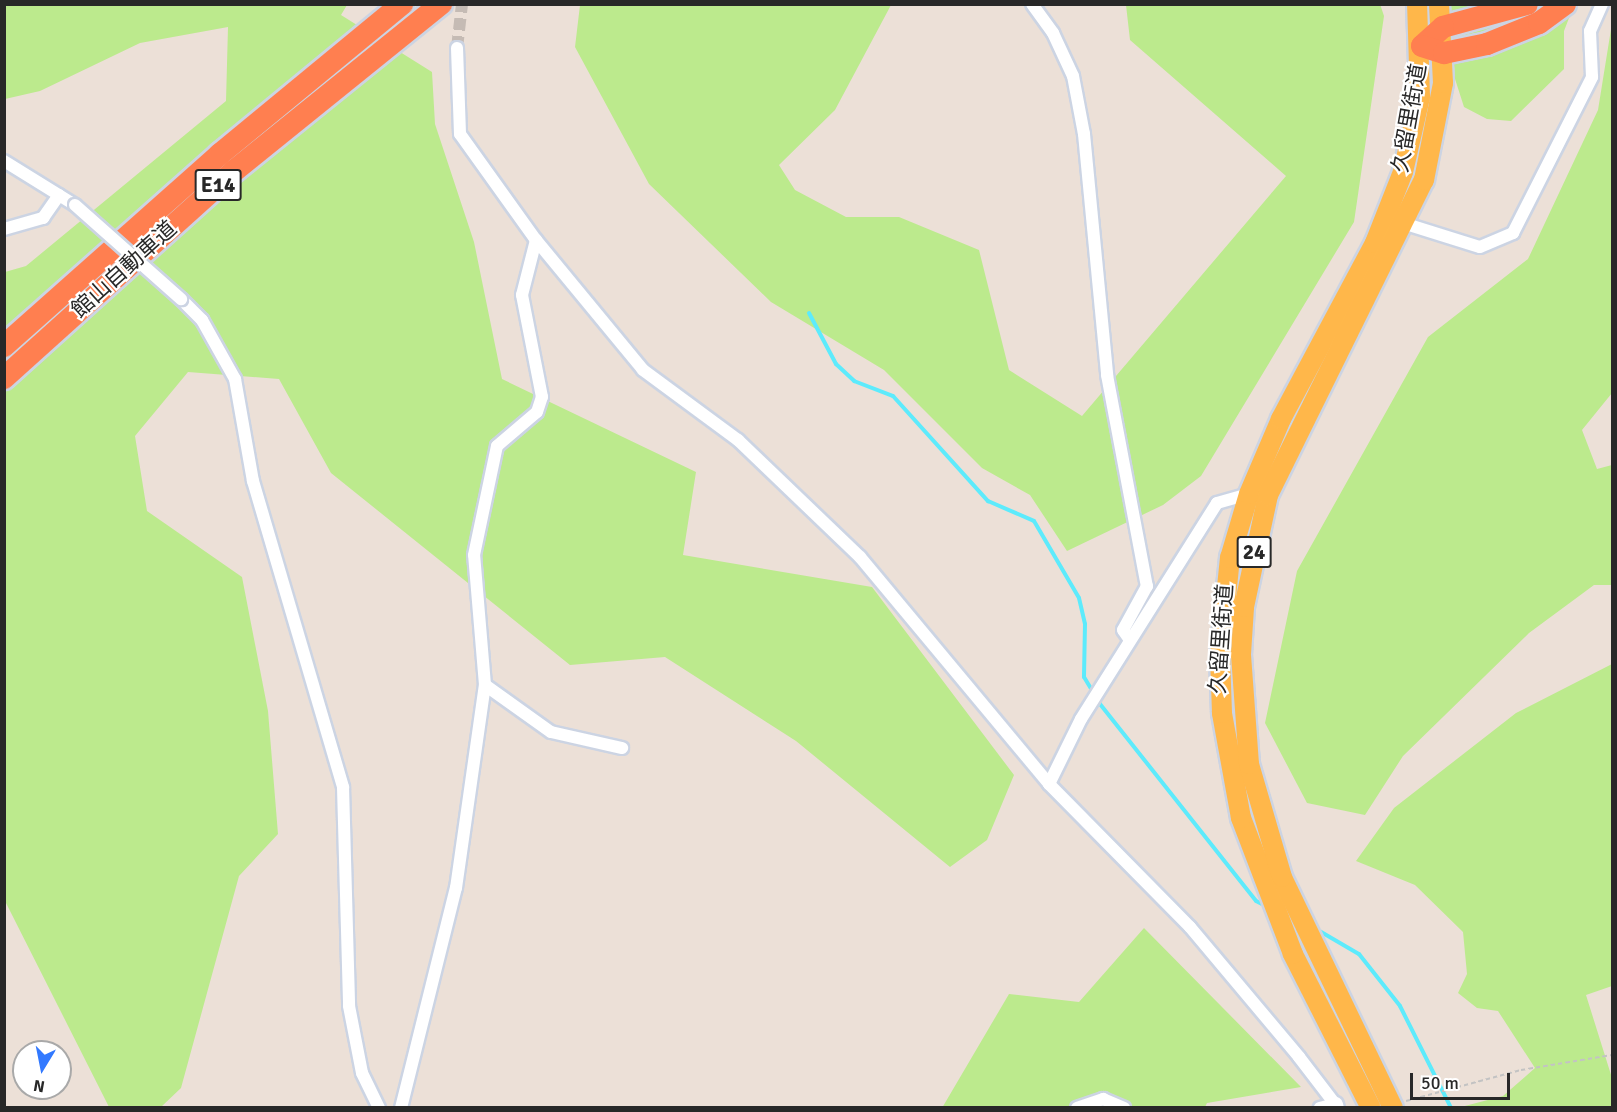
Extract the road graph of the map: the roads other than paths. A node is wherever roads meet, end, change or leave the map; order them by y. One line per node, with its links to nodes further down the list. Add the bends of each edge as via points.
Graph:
1 (402, 4): 18 (highway, 館山自動車道 / E14, via 219,154)
2 (441, 4): 19 (highway, 館山自動車道 / E14, via 234,171)
3 (1032, 4): 21 (street, via 1053,33 1073,76 1084,134 1107,375 1147,586 1123,630)
4 (1417, 4): 10 (main road, 久留里街道 / 24)
5 (1439, 4): 9 (main road, 久留里街道 / 24)
6 (1527, 4): 9 (highway)
7 (1565, 4): 12 (highway, via 1519,33)
8 (1602, 4): 15 (street, via 1590,31 1592,77 1513,233 1480,247)
9 (1443, 27): 10 (highway); 12 (main road, 久留里街道 / 24)
10 (1422, 46): 12 (highway); 20 (main road, 久留里街道 / 24, via 1420,97 1403,172 1375,243 1281,419)
11 (457, 48): 17 (street, via 460,134)
12 (1444, 53): 15 (main road, 久留里街道 / 24, via 1435,134)
13 (4, 161): 14 (street)
14 (59, 195): 16 (street, via 43,218); 26 (street, bridge, via 75,205 202,320 235,379 253,481 343,787 349,1006 363,1073)
15 (1406, 224): 32 (main road, 久留里街道 / 24, via 1268,495 1244,607 1241,654 1249,764 1282,877)
16 (4, 229)
17 (537, 240): 22 (street, via 522,295 542,397 537,412 498,446 474,555); 24 (street, via 643,370 738,440 860,557)
18 (4, 346)
19 (4, 378)
20 (1249, 494): 21 (street, via 1217,503); 31 (main road, 久留里街道 / 24, via 1230,558 1222,617 1222,713 1230,769 1257,865 1293,954)
21 (1130, 640): 24 (street, via 1081,719)
22 (485, 685): 23 (street, via 551,732); 27 (street, via 456,888)
23 (622, 748)
24 (1049, 784): 25 (street, via 1190,927)
25 (1336, 1106): 30 (street)
26 (379, 1107)
27 (401, 1107)
28 (1077, 1107): 29 (street, via 1103,1099)
29 (1124, 1107)
30 (1320, 1107)
31 (1371, 1107)
32 (1393, 1107)

